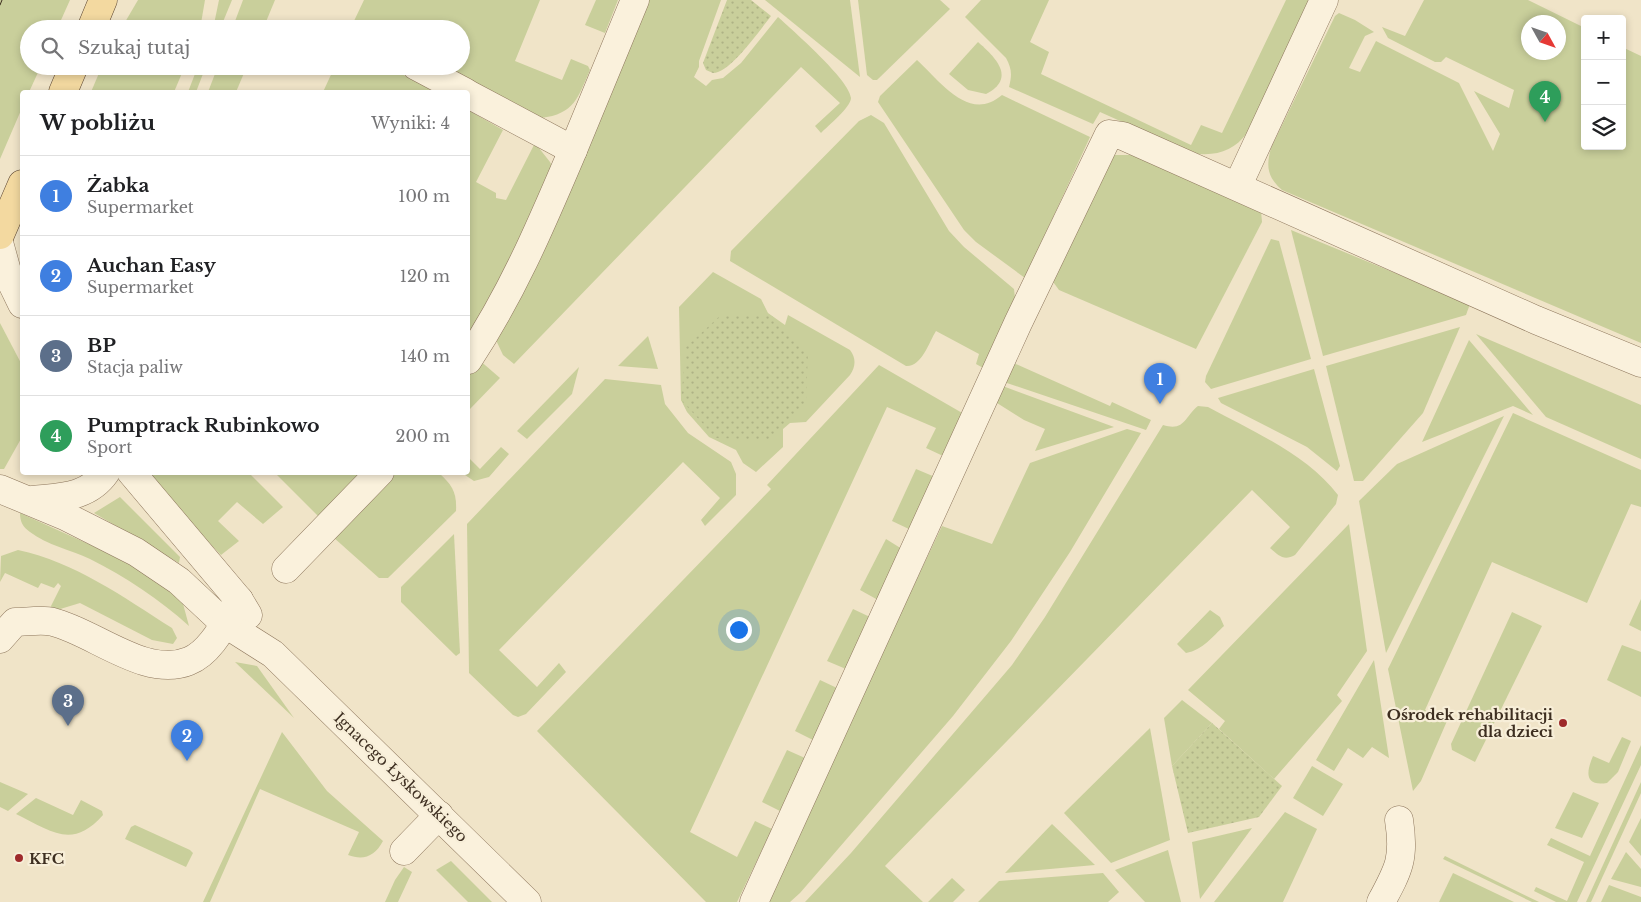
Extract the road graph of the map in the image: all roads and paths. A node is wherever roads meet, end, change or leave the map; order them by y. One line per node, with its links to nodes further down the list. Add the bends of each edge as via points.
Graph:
1 (103, 0): 4 (main road)
2 (635, 0): 10 (street)
3 (1324, 0): 11 (street)
4 (95, 20)
5 (70, 75): 7 (main road)
6 (433, 75): 8 (street)
7 (63, 90)
8 (460, 90)
9 (470, 95): 10 (street)
10 (573, 150): 16 (street, via 519,274)
11 (1238, 185): 17 (street, via 1536,320); 32 (street, via 1123,136 1111,133 1106,136)
12 (20, 189): 13 (main road)
13 (0, 235)
14 (0, 246): 15 (street)
15 (20, 300)
16 (470, 357)
17 (1641, 363)
18 (103, 475): 22 (street, via 93,486 73,496)
19 (134, 475): 24 (street, Ignacego Łyskowskiego)
20 (377, 475): 23 (street)
21 (0, 490): 22 (street, Ignacego Łyskowskiego)
22 (29, 500): 25 (street, Ignacego Łyskowskiego, via 136,552 179,581)
23 (286, 569)
24 (239, 600): 25 (street); 27 (street, Ignacego Łyskowskiego)
25 (224, 623): 26 (street, via 206,648 190,661 147,669 53,622 15,622); 27 (street, Ignacego Łyskowskiego)
26 (0, 639)
27 (274, 654): 28 (street, Ignacego Łyskowskiego)
28 (439, 815): 30 (street); 31 (street, Ignacego Łyskowskiego)
29 (1399, 820): 33 (street, via 1403,844 1399,866)
30 (404, 850)
31 (528, 902)
32 (754, 902)
33 (1381, 902)

